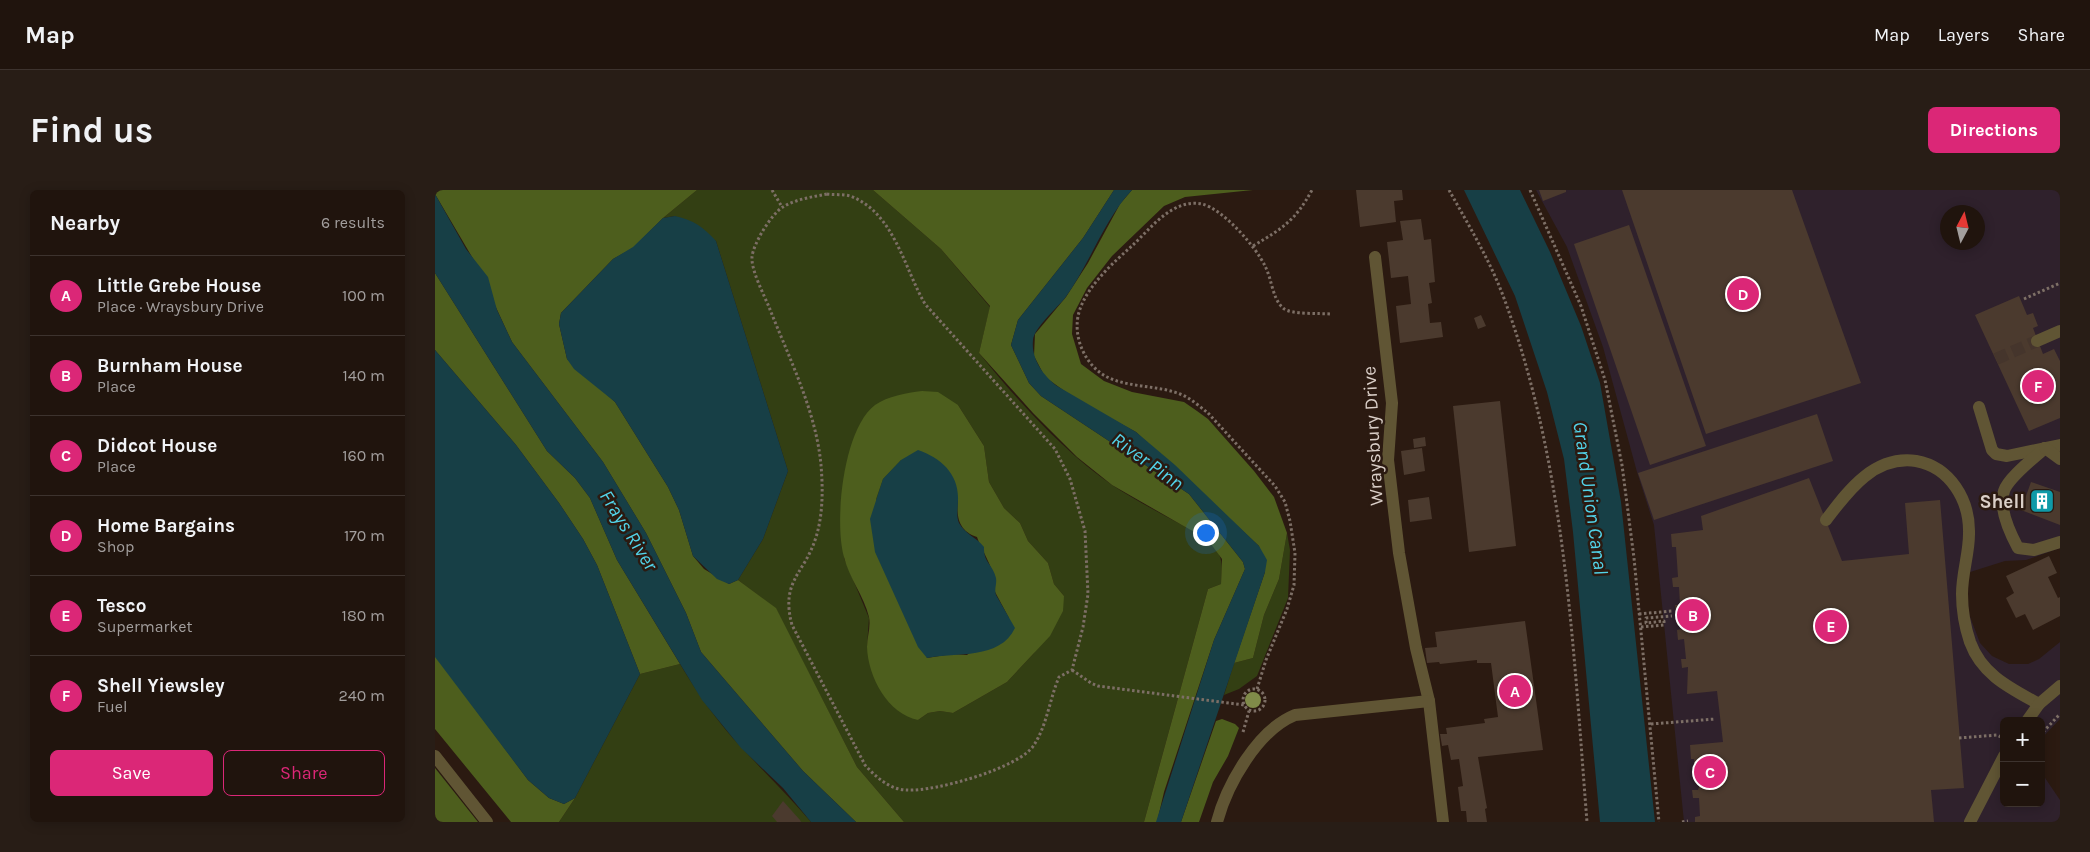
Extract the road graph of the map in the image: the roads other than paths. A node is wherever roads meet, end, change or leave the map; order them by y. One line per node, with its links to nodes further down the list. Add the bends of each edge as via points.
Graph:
1 (1375, 257): 11 (street, Wraysbury Drive, via 1392,403 1388,460 1399,553)
2 (2060, 331): 3 (street)
3 (2037, 341)
4 (1979, 407): 6 (street, via 1996,454 2007,456)
5 (2060, 445): 6 (street)
6 (2045, 448): 7 (street); 9 (street, via 2007,485 2003,503 2008,526 2018,548 2029,551)
7 (2060, 459)
8 (1826, 520): 12 (street, via 1855,484 1886,464 1915,461 1935,466 1945,473 1958,490 1968,523 1969,541 1962,593 1971,644 2001,684)
9 (2060, 542)
10 (2060, 686): 12 (street)
11 (1429, 701): 17 (street, via 1295,714 1285,719 1257,745 1226,795); 18 (street, Wraysbury Drive)
12 (2039, 704): 13 (street)
13 (2030, 717)
14 (435, 756): 16 (street)
15 (2001, 762): 19 (street)
16 (487, 822)
17 (1217, 822)
18 (1443, 822)
19 (1970, 822)

